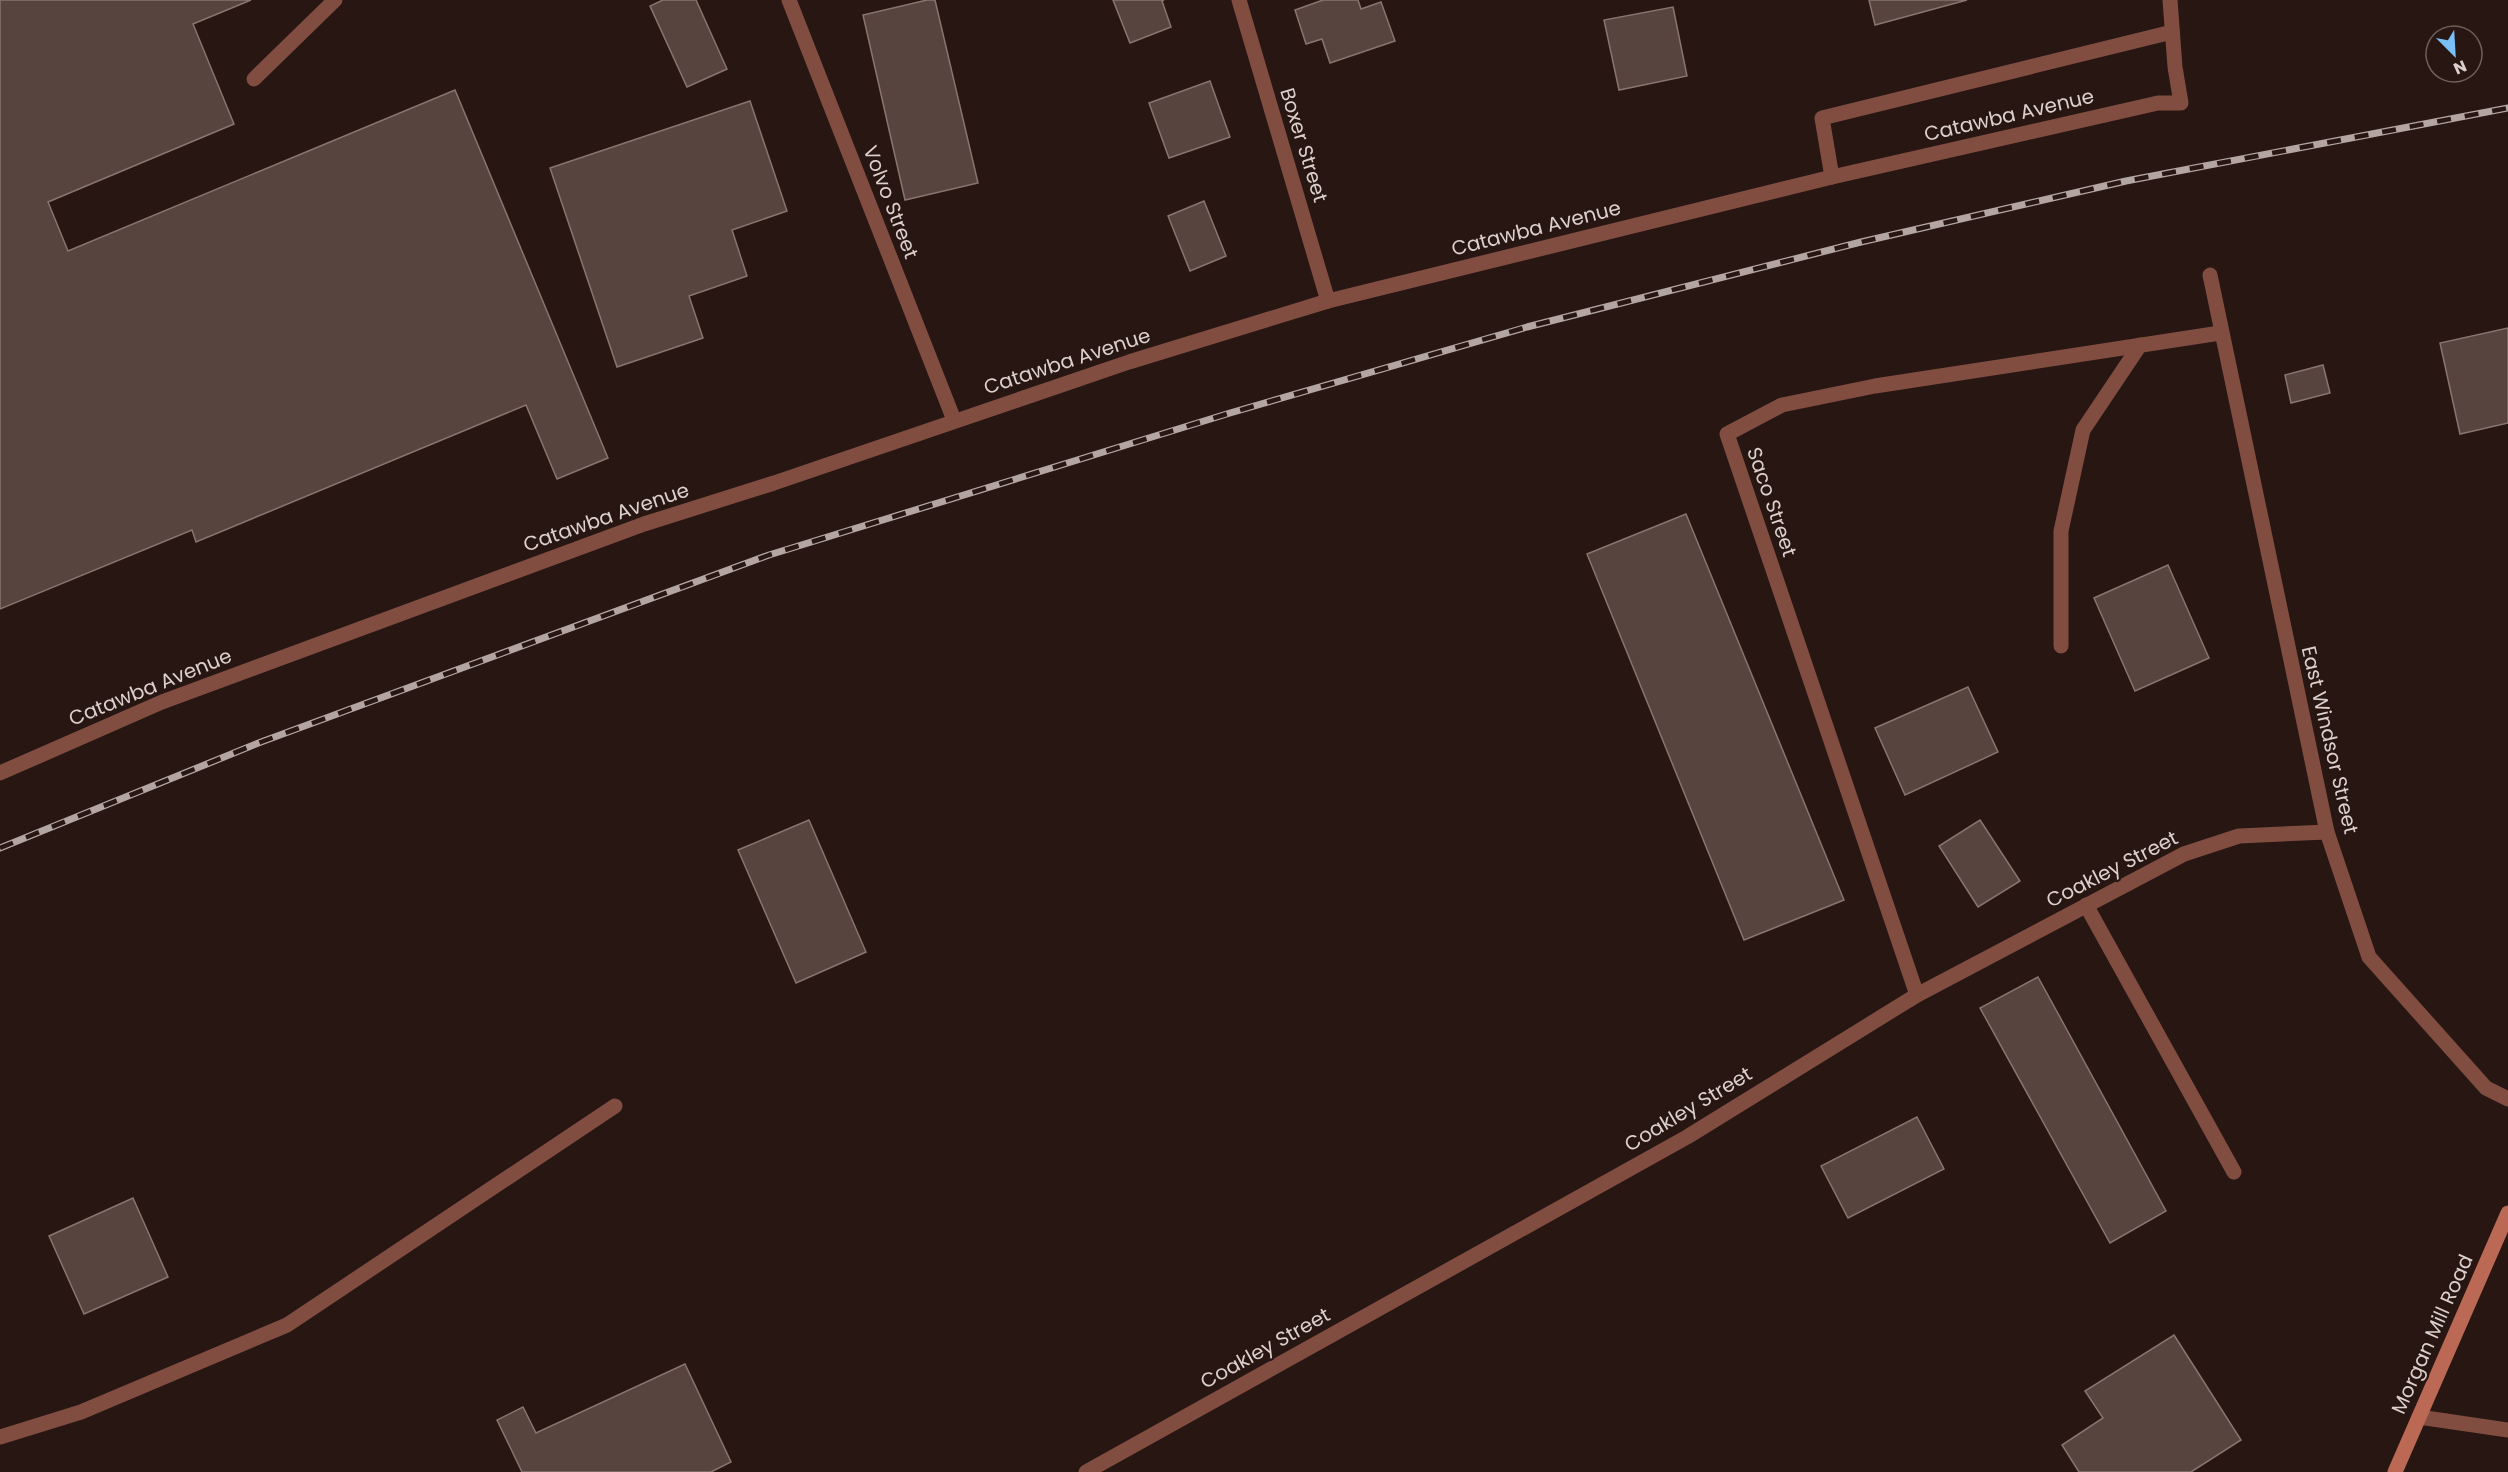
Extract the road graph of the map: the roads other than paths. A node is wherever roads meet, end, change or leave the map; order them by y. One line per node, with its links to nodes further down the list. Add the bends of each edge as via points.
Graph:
1 (335, 0): 6 (street)
2 (789, 0): 12 (street, Volvo Street)
3 (1239, 0): 9 (street, Boxer Street)
4 (2170, 0): 5 (street)
5 (2172, 32): 7 (street, via 1822,118); 7 (street, Catawba Avenue, via 2181,103 2158,103)
6 (254, 79)
7 (1832, 177): 9 (street, Catawba Avenue)
8 (2210, 275): 10 (street, East Windsor Street)
9 (1328, 301): 12 (street, Catawba Avenue)
10 (2220, 333): 11 (street, Saco Street); 15 (street, East Windsor Street)
11 (2140, 345): 13 (street, via 2083,430 2061,531); 17 (street, Saco Street, via 1875,386 1782,405 1727,434)
12 (954, 420): 14 (street, Catawba Avenue, via 633,528 162,702)
13 (2061, 646)
14 (0, 772)
15 (2327, 832): 16 (street, Coakley Street, via 2239,836 2184,854); 18 (street, East Windsor Street, via 2369,957 2486,1088)
16 (2086, 905): 17 (street, Coakley Street); 20 (street)
17 (1917, 995): 25 (street, Coakley Street, via 1687,1137)
18 (2508, 1100)
19 (615, 1106): 24 (street, via 287,1325 81,1412)
20 (2234, 1172)
21 (2508, 1213): 22 (main road, Morgan Mill Road)
22 (2419, 1417): 23 (street); 26 (main road, Morgan Mill Road)
23 (2508, 1430)
24 (0, 1437)
25 (1086, 1472)
26 (2395, 1472)

